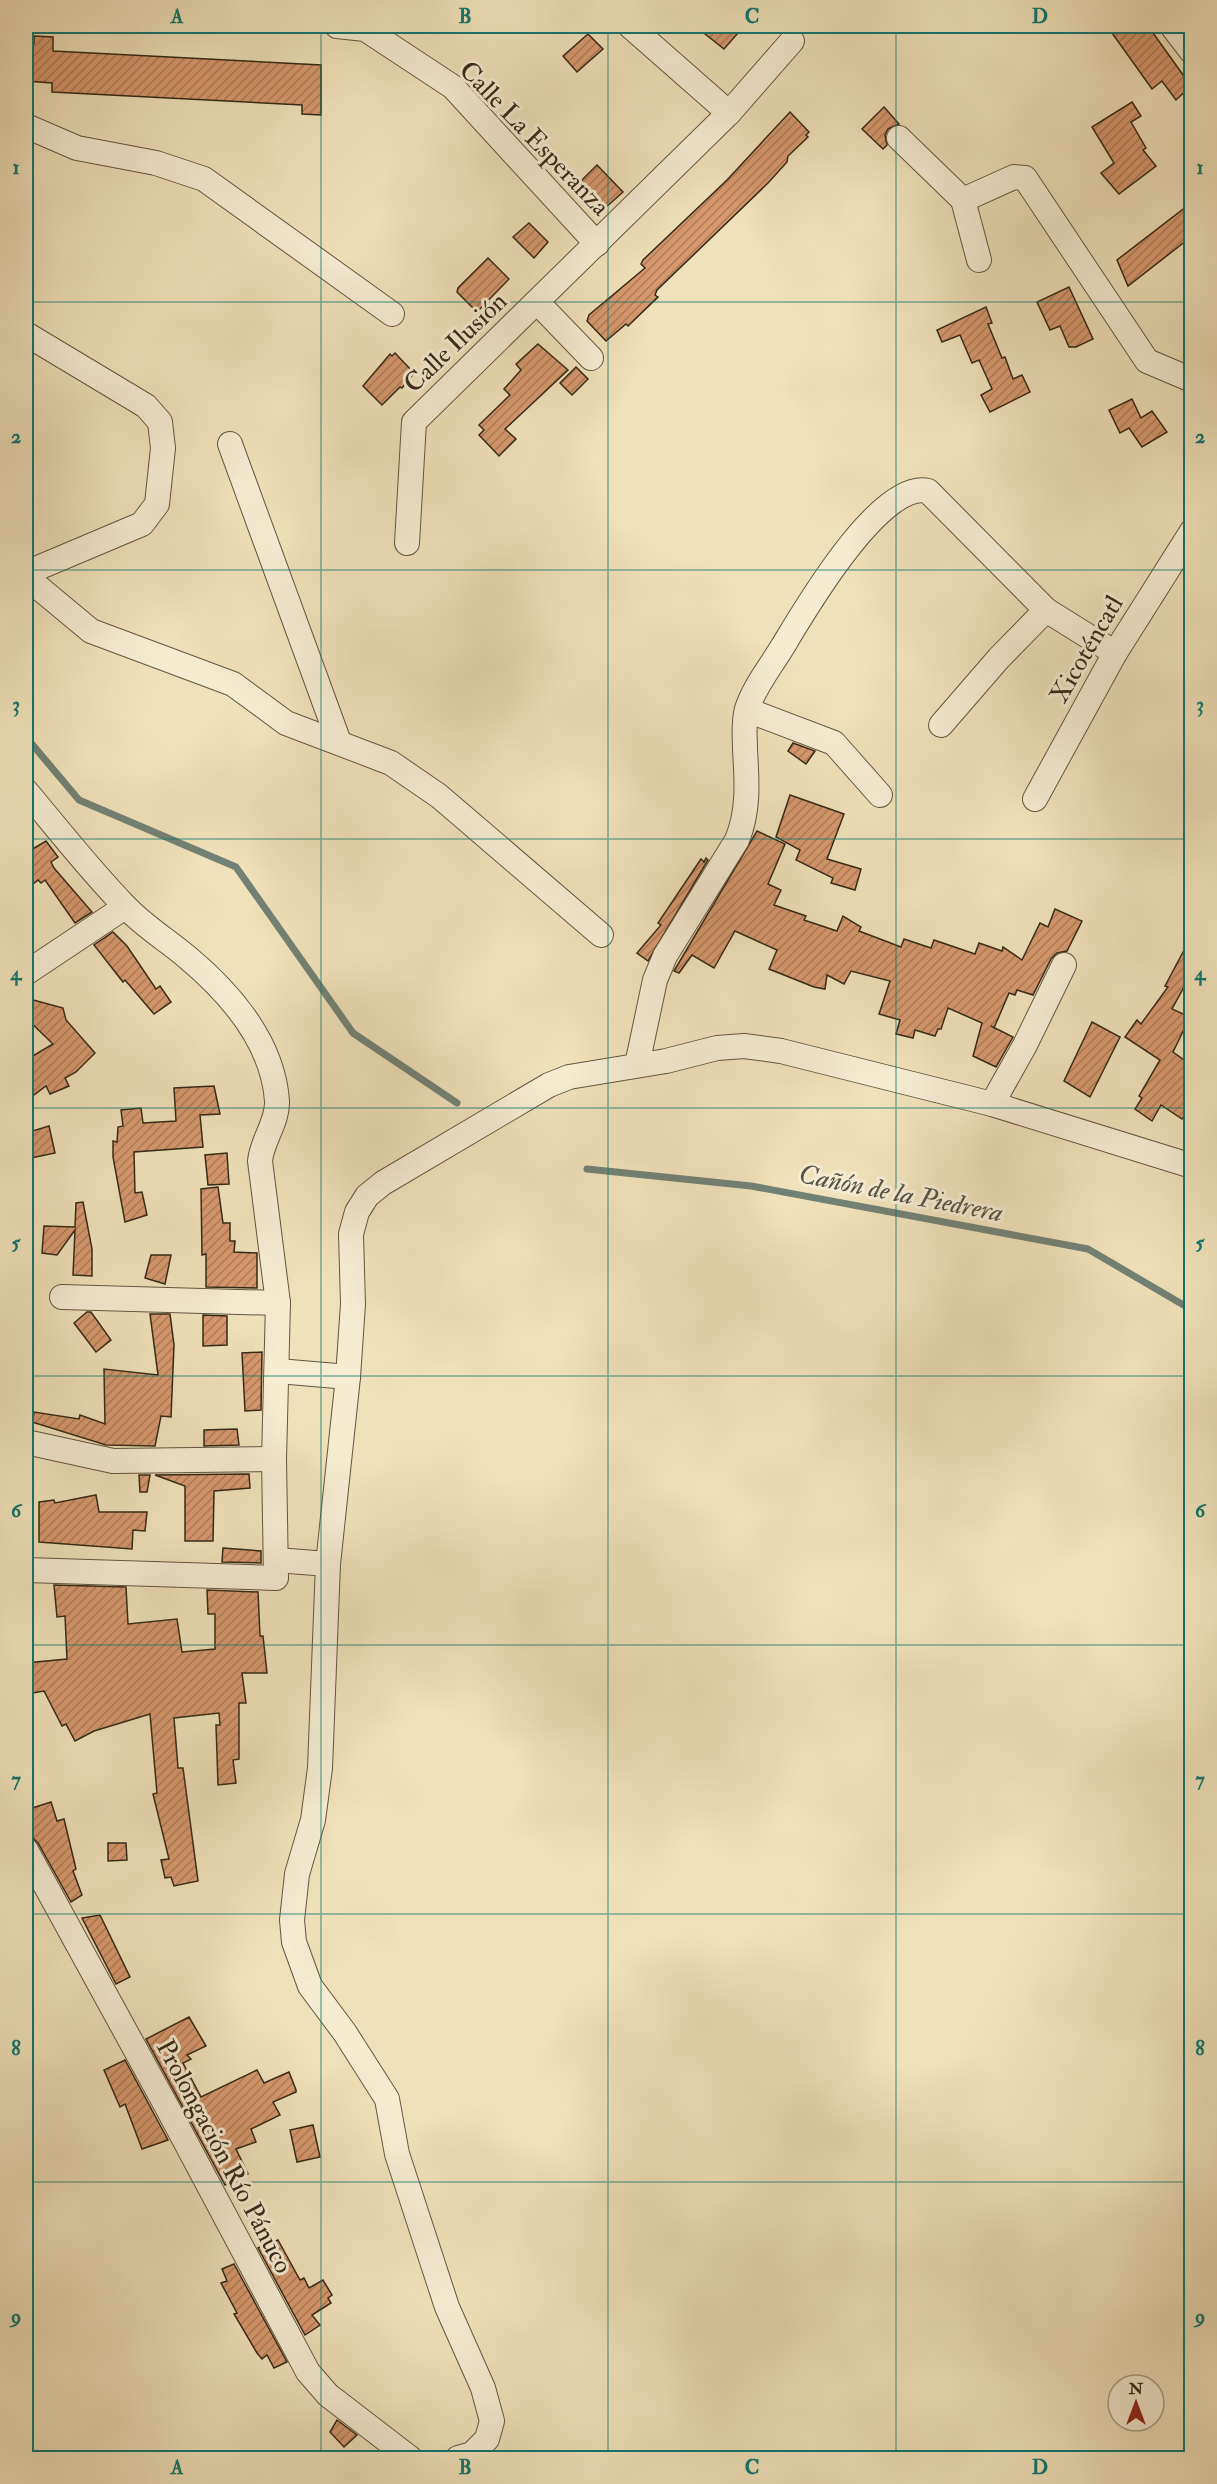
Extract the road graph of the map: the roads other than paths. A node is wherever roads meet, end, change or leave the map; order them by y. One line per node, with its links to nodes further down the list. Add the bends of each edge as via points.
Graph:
1 (337, 26): 10 (street, Calle La Esperanza, via 365,29 453,87)
2 (630, 26): 6 (street)
3 (1172, 26): 5 (street)
4 (792, 41): 6 (street, Calle Ilusión)
5 (1191, 52)
6 (729, 113): 10 (street, Calle Ilusión)
7 (26, 126): 13 (street, via 77,148 156,163 204,179)
8 (899, 138): 9 (street)
9 (963, 200): 11 (street); 16 (street, via 1014,177 1025,178 1147,361)
10 (597, 244): 12 (street, Calle Ilusión)
11 (979, 260)
12 (537, 302): 15 (street, Calle Ilusión); 19 (street, Calle Ilusión, via 414,422)
13 (392, 314)
14 (26, 334): 20 (street, via 146,406 160,422 163,448 157,504 142,524)
15 (591, 358)
16 (1191, 380)
17 (230, 444): 25 (street)
18 (1191, 531): 22 (street, Xicoténcatl)
19 (407, 543)
20 (26, 575): 25 (street, via 91,631 233,684 286,723)
21 (1046, 610): 22 (street); 23 (street, via 928,491 912,492 883,512 831,568); 24 (street)
22 (1115, 653): 28 (street, Xicoténcatl)
23 (747, 710): 27 (street, via 834,743); 33 (street, via 744,824 665,956 655,980)
24 (941, 725)
25 (339, 742): 30 (street, via 391,763 439,796)
26 (26, 791): 29 (street)
27 (880, 795)
28 (1035, 799)
29 (125, 907): 32 (street); 37 (street, via 190,959 257,1034 277,1101 260,1161)
30 (601, 935)
31 (1064, 965): 34 (street)
32 (26, 973)
33 (637, 1065): 34 (street, via 744,1046 781,1051); 39 (street, via 591,1072 549,1085 383,1183 367,1197 357,1212 351,1234 353,1304)
34 (992, 1104): 35 (street)
35 (1191, 1166)
36 (62, 1297): 37 (street)
37 (278, 1303): 38 (street)
38 (278, 1371): 39 (street); 41 (street)
39 (348, 1377): 43 (street)
40 (26, 1442): 41 (street, via 113,1461)
41 (274, 1459): 42 (street)
42 (276, 1560): 43 (street); 44 (street, via 276,1578)
43 (328, 1564): 47 (street, via 320,1768 313,1820 293,1897 294,1942 310,1986 387,2099 398,2154 447,2307 483,2388 492,2421 487,2439 472,2454)
44 (26, 1570)
45 (26, 1850): 46 (street, Prolongación Río Pánuco, via 308,2372 328,2395)
46 (410, 2458)
47 (458, 2458)

